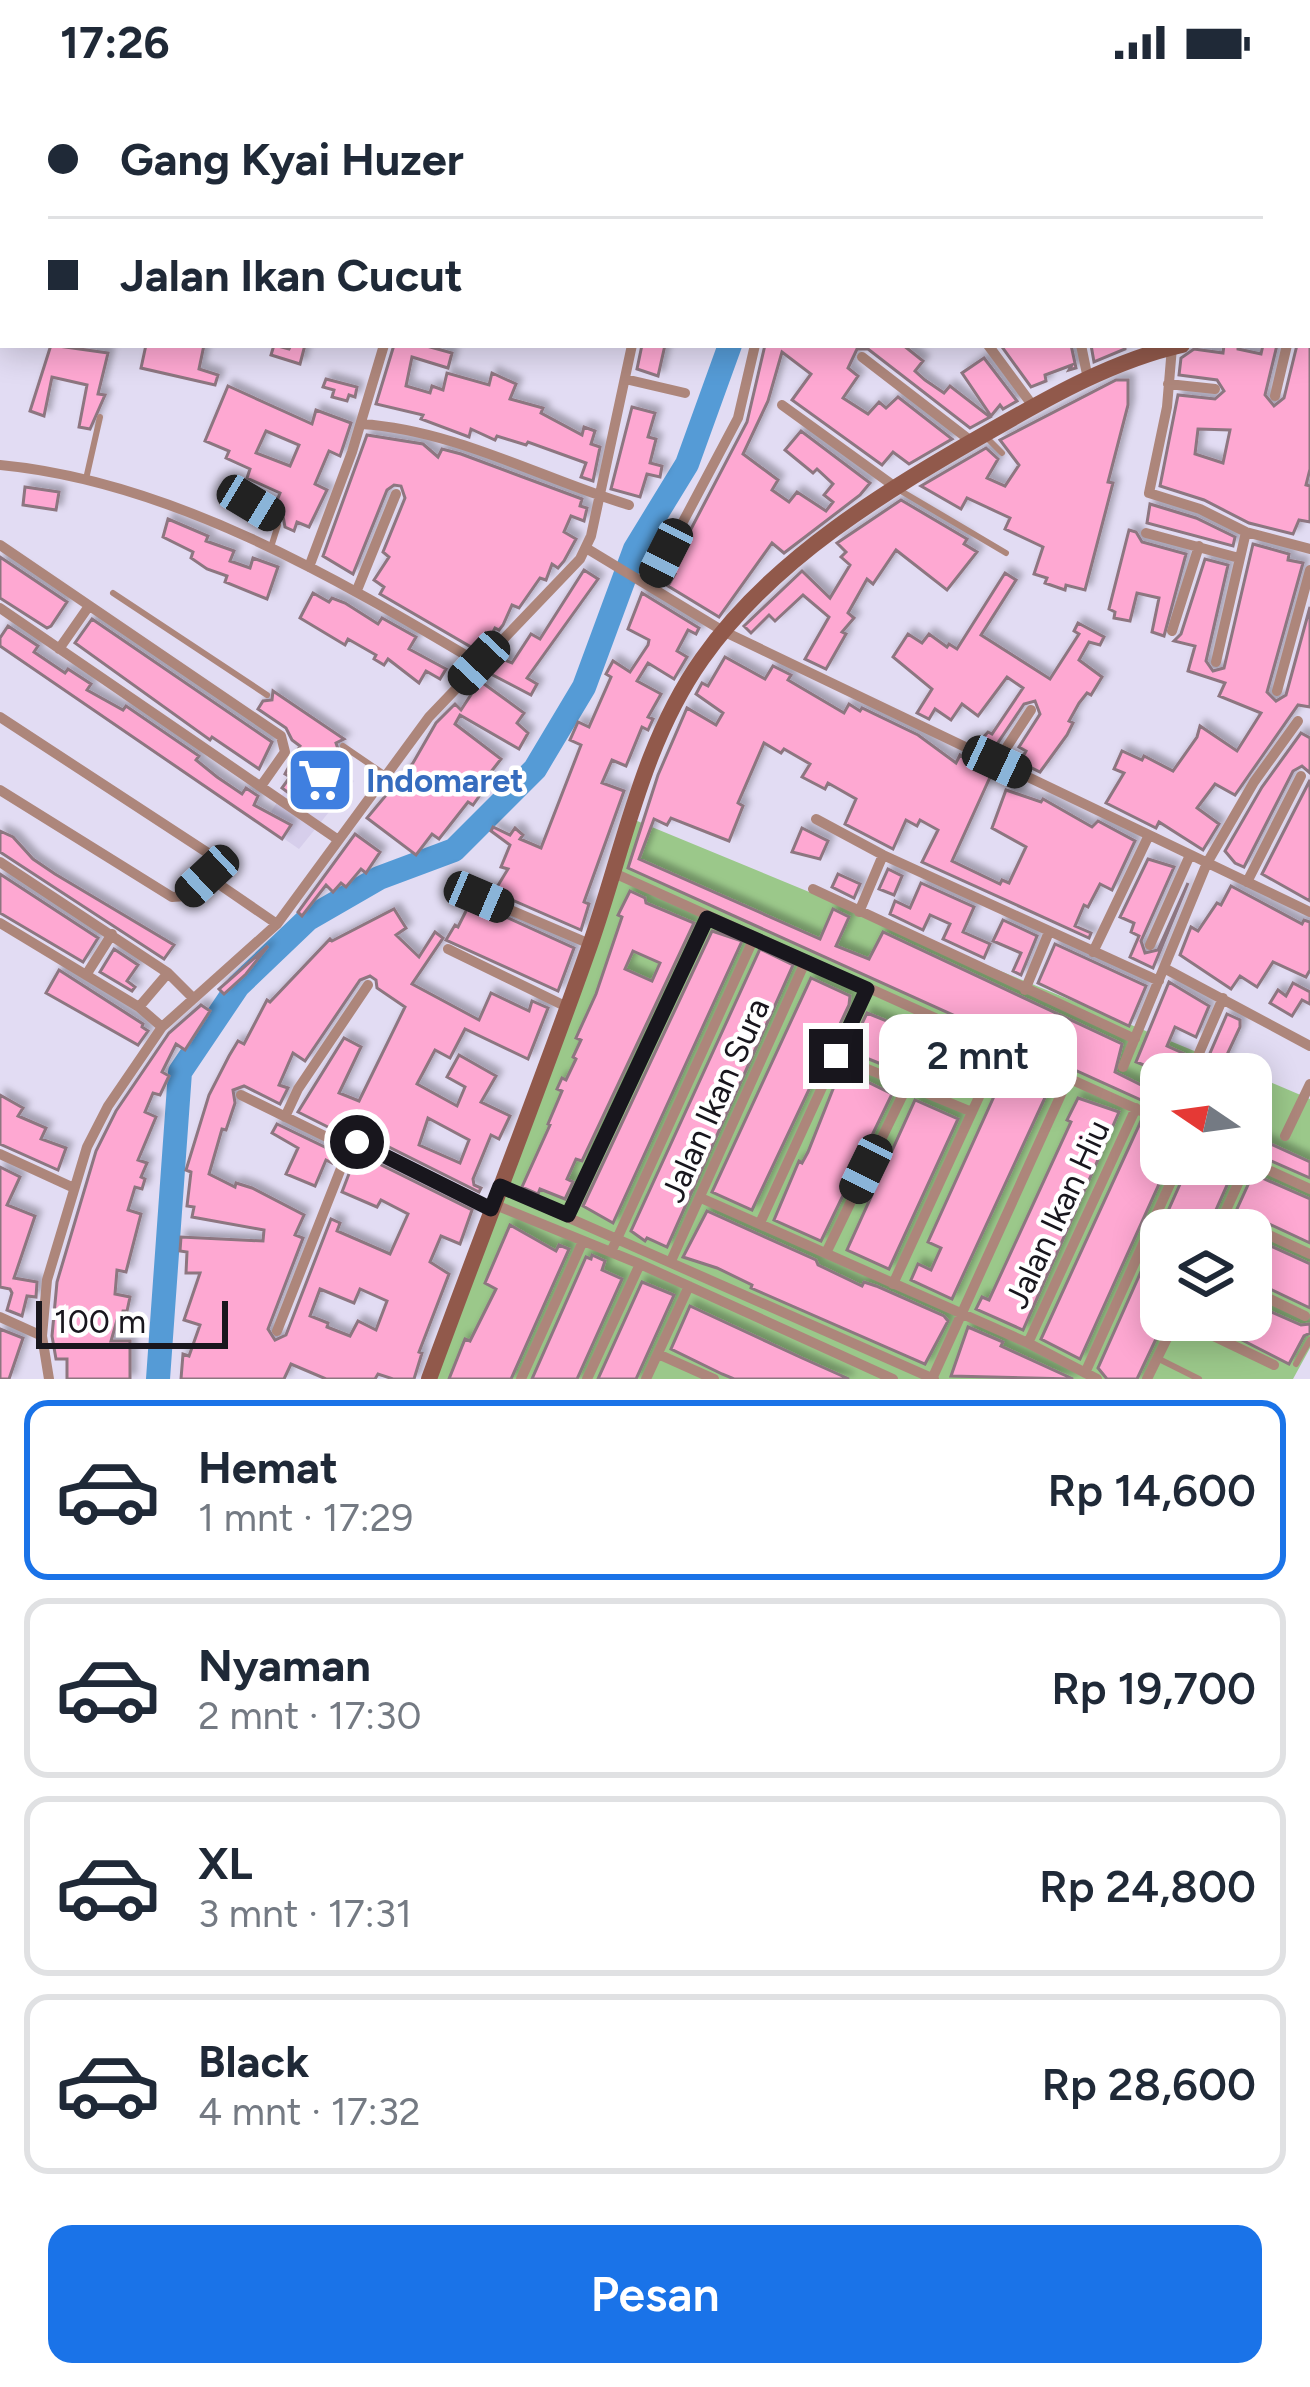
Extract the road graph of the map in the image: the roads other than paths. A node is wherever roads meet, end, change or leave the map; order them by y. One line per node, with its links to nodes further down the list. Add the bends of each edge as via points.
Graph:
1 (383, 348): 19 (street)
2 (631, 348): 10 (street)
3 (754, 348): 40 (street, via 738,418)
4 (990, 348): 17 (street)
5 (1082, 348): 11 (street)
6 (1177, 348): 12 (street)
7 (1286, 348): 15 (street)
8 (1137, 352): 11 (street)
9 (862, 357): 20 (street)
10 (625, 379): 14 (street); 27 (street)
11 (1088, 379): 17 (street)
12 (1168, 384): 13 (street); 29 (street, via 1148,493)
13 (1215, 389)
14 (685, 393)
15 (1275, 396)
16 (782, 405): 24 (street)
17 (1033, 406): 20 (street)
18 (100, 417): 23 (lane)
19 (361, 424): 27 (street, via 459,443); 38 (street)
20 (977, 438): 21 (lane); 24 (street)
21 (1002, 453)
22 (0, 465): 23 (street)
23 (86, 479): 34 (street)
24 (895, 486): 36 (lane); 45 (street, via 812,548)
25 (227, 489): 34 (lane, via 275,518)
26 (396, 494): 41 (street)
27 (599, 496): 28 (street); 33 (street)
28 (629, 505)
29 (1246, 532): 35 (street); 37 (street)
30 (1146, 533): 32 (street)
31 (0, 545): 43 (street)
32 (1199, 546): 37 (street); 46 (street)
33 (586, 548): 40 (street); 51 (street)
34 (270, 549): 38 (street)
35 (1310, 549)
36 (1006, 554)
37 (1239, 558): 50 (street)
38 (309, 567): 41 (street)
39 (1310, 570): 47 (street)
40 (645, 584): 45 (street)
41 (357, 590): 51 (street)
42 (113, 593): 53 (lane)
43 (88, 606): 49 (street); 61 (street, via 281,736 285,752)
44 (0, 608): 49 (street)
45 (723, 631): 58 (street); 70 (street, via 661,732)
46 (1172, 631)
47 (1293, 636): 48 (street); 52 (street)
48 (1310, 641)
49 (59, 649): 61 (street)
50 (1216, 662)
51 (479, 663): 59 (street)
52 (1277, 691)
53 (267, 695)
54 (1031, 710): 58 (street)
55 (0, 717): 71 (street, via 211,855)
56 (1298, 721): 69 (street)
57 (343, 746): 59 (lane)
58 (997, 762): 64 (street)
59 (384, 774): 65 (street)
60 (1301, 776): 72 (street)
61 (261, 786): 65 (street)
62 (0, 790): 71 (street, via 172,897 186,896)
63 (816, 819): 66 (street)
64 (1149, 835): 67 (street); 86 (street)
65 (335, 837): 78 (street)
66 (883, 855): 75 (street); 80 (street)
67 (1190, 855): 69 (street); 84 (street)
68 (0, 862): 81 (street)
69 (1208, 863): 72 (street); 88 (street)
70 (614, 873): 77 (street); 83 (street)
71 (207, 876): 78 (street)
72 (1247, 882): 76 (street)
73 (813, 889): 75 (street)
74 (479, 897): 83 (street)
75 (860, 911): 94 (street)
76 (1310, 912)
77 (707, 918): 82 (street); 121 (street)
78 (271, 919): 91 (street)
79 (0, 923): 89 (street)
80 (1049, 932): 86 (street); 94 (street)
81 (112, 934): 89 (street); 91 (street)
82 (754, 938): 87 (street); 124 (street)
83 (590, 944): 96 (street)
84 (1150, 945)
85 (448, 949): 96 (street)
86 (1093, 952): 90 (street)
87 (806, 960): 93 (street); 119 (street, Jalan Ikan Sura)
88 (1164, 968): 90 (street); 95 (street)
89 (86, 975): 97 (street)
90 (1159, 982): 98 (street)
91 (180, 985): 97 (street); 97 (street)
92 (368, 985): 111 (street)
93 (867, 989): 100 (street); 102 (street)
94 (1025, 990): 98 (street)
95 (1223, 998): 99 (street); 101 (street)
96 (567, 1007): 120 (street)
97 (150, 1016): 117 (street)
98 (1135, 1039): 103 (street)
99 (1310, 1046)
100 (1001, 1049): 104 (street); 110 (street)
101 (1199, 1053)
102 (836, 1056): 106 (street); 122 (street)
103 (1123, 1067)
104 (1068, 1079): 108 (street); 135 (street)
105 (1310, 1084): 112 (street)
106 (907, 1086): 110 (street); 127 (street)
107 (241, 1095): 111 (street)
108 (1136, 1108): 109 (street); 144 (street, Jalan Ikan Hiu)
109 (1140, 1110)
110 (972, 1112): 131 (street)
111 (285, 1117): 113 (street)
112 (1285, 1136)
113 (349, 1148): 120 (street, via 355,1141); 139 (street)
114 (0, 1154): 117 (street)
115 (1272, 1173): 118 (street)
116 (1170, 1185): 149 (street)
117 (67, 1186): 140 (street)
118 (1310, 1189)
119 (701, 1198): 122 (street); 129 (street, Jalan Ikan Sura)
120 (494, 1200): 121 (street); 125 (street); 151 (street)
121 (568, 1215): 124 (street)
122 (760, 1222): 127 (street)
123 (1272, 1236): 128 (street)
124 (618, 1237): 126 (street); 129 (street)
125 (583, 1240): 126 (street); 152 (street)
126 (611, 1252): 130 (street)
127 (826, 1253): 131 (street)
128 (1310, 1254)
129 (671, 1261): 134 (street)
130 (640, 1264): 132 (street); 153 (street)
131 (893, 1284): 135 (street)
132 (689, 1286): 138 (street); 145 (street)
133 (1272, 1300): 136 (street)
134 (786, 1312): 138 (street); 157 (street)
135 (964, 1314): 144 (street); 157 (street)
136 (1305, 1316)
137 (0, 1317): 140 (street)
138 (780, 1328): 156 (street)
139 (277, 1331)
140 (42, 1336): 150 (street)
141 (1310, 1340): 147 (lane)
142 (1167, 1341): 146 (street)
143 (1223, 1341): 148 (street)
144 (1028, 1343): 149 (street)
145 (658, 1354): 154 (street); 155 (street)
146 (1158, 1358): 158 (street); 159 (lane)
147 (1296, 1364)
148 (1274, 1365)
149 (1091, 1376)
150 (50, 1379)
151 (429, 1379)
152 (521, 1379)
153 (587, 1379)
154 (646, 1379)
155 (714, 1379)
156 (892, 1379)
157 (933, 1379)
158 (1148, 1379)
159 (1199, 1379)

